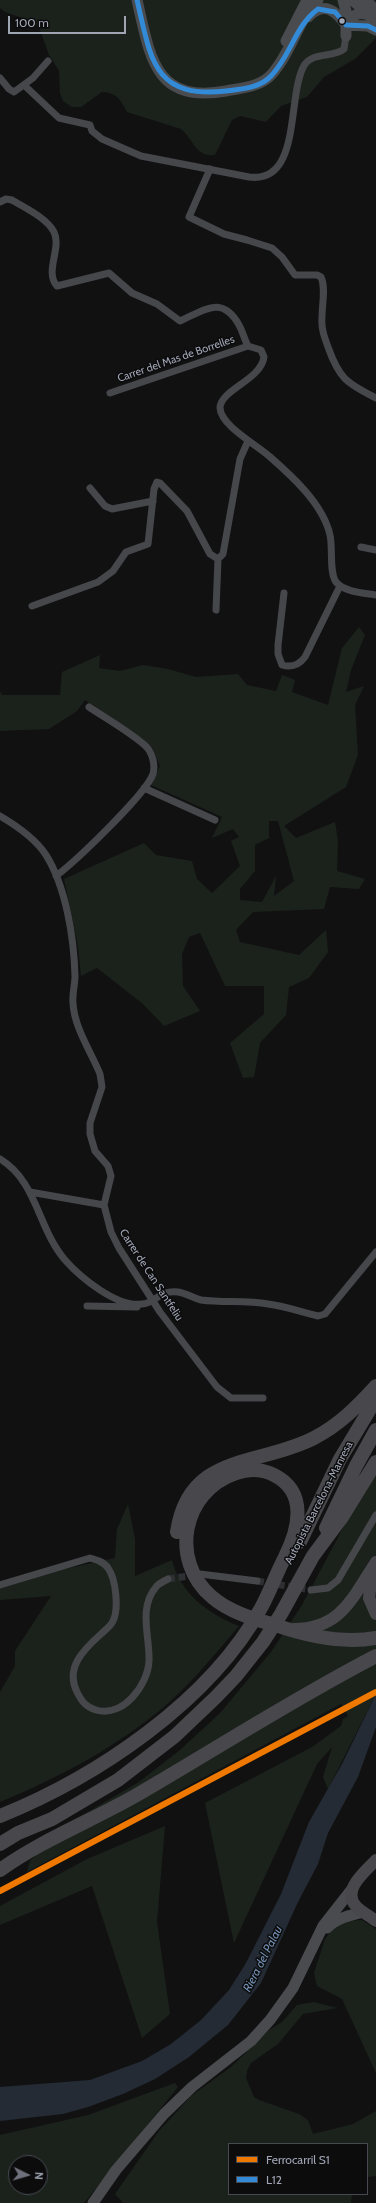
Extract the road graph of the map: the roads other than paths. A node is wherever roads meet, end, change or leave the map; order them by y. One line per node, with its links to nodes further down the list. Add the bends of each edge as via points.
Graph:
1 (137, 0): 13 (main road, via 156,67 177,89 202,94 248,87 265,80)
2 (307, 0): 13 (main road, via 282,49)
3 (318, 0): 8 (main road)
4 (342, 0): 10 (main road)
5 (352, 0): 7 (main road)
6 (366, 0): 7 (main road)
7 (373, 14): 9 (main road); 10 (main road, via 355,14)
8 (303, 24): 10 (main road, via 313,12 323,9 338,13); 13 (main road)
9 (376, 26)
10 (346, 27): 11 (main road, via 368,26); 16 (street, via 344,49 339,53 317,56 305,64 300,77 287,148 276,169 266,176 254,178)
11 (376, 30)
12 (48, 61): 15 (street)
13 (278, 66)
14 (0, 78): 15 (street, via 14,92)
15 (24, 85): 16 (street, via 56,117 90,125 94,134 126,151)
16 (210, 169): 20 (street, via 189,217 224,234 272,248 296,275 321,277 321,326 334,366 345,380)
17 (0, 202): 18 (street, via 12,200 52,228 56,240 52,278 57,286 109,273 132,293 157,304 180,321 213,307 223,307 236,320)
18 (248, 346): 19 (street, Carrer del Mas de Borrelles); 21 (street, via 261,350 262,366 224,399 220,407 225,418)
19 (110, 392)
20 (376, 398)
21 (248, 441): 26 (street, via 240,459 223,554); 27 (street, via 274,461 323,517 331,542 333,576)
22 (90, 488): 23 (street, via 105,506 112,509)
23 (153, 501): 26 (street, via 157,482 187,511 210,554); 30 (street, via 148,544 126,552 113,571 98,582)
24 (361, 547): 25 (street)
25 (376, 550)
26 (218, 559): 31 (street)
27 (340, 586): 28 (street, via 305,657 300,664 290,666 282,665 278,654); 29 (street)
28 (284, 593)
29 (376, 595)
30 (32, 606)
31 (216, 610)
32 (89, 707): 33 (street, via 149,750 153,761 153,773)
33 (144, 788): 35 (street); 36 (street, via 87,849)
34 (0, 816): 36 (street, Carrer de Can Santfeliu, via 34,840 46,854)
35 (215, 820)
36 (56, 876): 39 (street, Carrer de Can Santfeliu, via 70,927 74,963 73,1003 76,1017 102,1082 89,1129 93,1146 108,1166 111,1176)
37 (0, 1160): 38 (street, via 15,1171)
38 (30, 1192): 39 (street); 42 (street, via 49,1237 66,1261 103,1292 124,1301)
39 (104, 1206): 41 (street, Carrer de Can Santfeliu, via 111,1232 119,1248)
40 (376, 1252): 41 (street, via 325,1314 318,1316 266,1304 201,1300 180,1292 166,1292)
41 (153, 1299): 42 (street); 45 (street, Carrer de Can Santfeliu, via 172,1329 224,1393 231,1398)
42 (142, 1304): 43 (street, via 137,1307)
43 (87, 1306)
44 (376, 1386): 60 (highway, via 344,1419 314,1438 286,1449 233,1463 207,1476 187,1498 176,1537 177,1555 184,1577 200,1599 215,1610 238,1621 308,1644 335,1648)
45 (263, 1398)
46 (376, 1398): 57 (highway, Autopista Barcelona-Manresa, via 354,1434 299,1543)
47 (376, 1430): 50 (highway)
48 (376, 1462): 50 (highway, via 342,1517)
49 (376, 1515): 56 (street, via 338,1580 328,1588)
50 (313, 1556): 63 (highway, via 263,1642 216,1697 149,1757 84,1802)
51 (376, 1563): 58 (main road, via 368,1591 370,1605); 59 (main road, via 337,1617 318,1626)
52 (200, 1574): 54 (street)
53 (168, 1579): 55 (street, via 156,1587 149,1600 145,1617 149,1662 140,1685 123,1706 112,1711 100,1712 89,1708 81,1700 72,1677 74,1665 83,1652 113,1622 116,1606 114,1586 108,1568 101,1561 90,1558)
54 (257, 1581)
55 (0, 1585)
56 (311, 1590)
57 (261, 1608): 59 (highway, via 296,1531 298,1510 293,1493 281,1479 265,1471 248,1470 219,1481 208,1489 198,1502 186,1530 189,1564 197,1582 215,1600 231,1609); 62 (highway, via 242,1638 198,1688 152,1729 104,1764 44,1797)
58 (376, 1614)
59 (287, 1630): 60 (highway, via 321,1638)
60 (370, 1643)
61 (376, 1656): 64 (highway, via 304,1694 134,1796)
62 (0, 1816)
63 (18, 1833): 65 (highway); 66 (highway)
64 (56, 1836): 67 (highway); 69 (highway)
65 (0, 1840)
66 (0, 1844)
67 (0, 1860)
68 (376, 1860): 71 (main road)
69 (0, 1870)
70 (376, 1873): 71 (main road)
71 (360, 1878): 72 (main road)
72 (352, 1889): 73 (main road, via 353,1902); 75 (main road, via 323,1926)
73 (370, 1911): 74 (main road); 75 (main road, via 345,1916 333,1922)
74 (376, 1921)
75 (317, 1939): 76 (main road, via 293,1988 270,2020 251,2042 179,2099 155,2124)
76 (127, 2160): 77 (main road, via 116,2170); 78 (main road)
77 (93, 2203)
78 (101, 2203)

